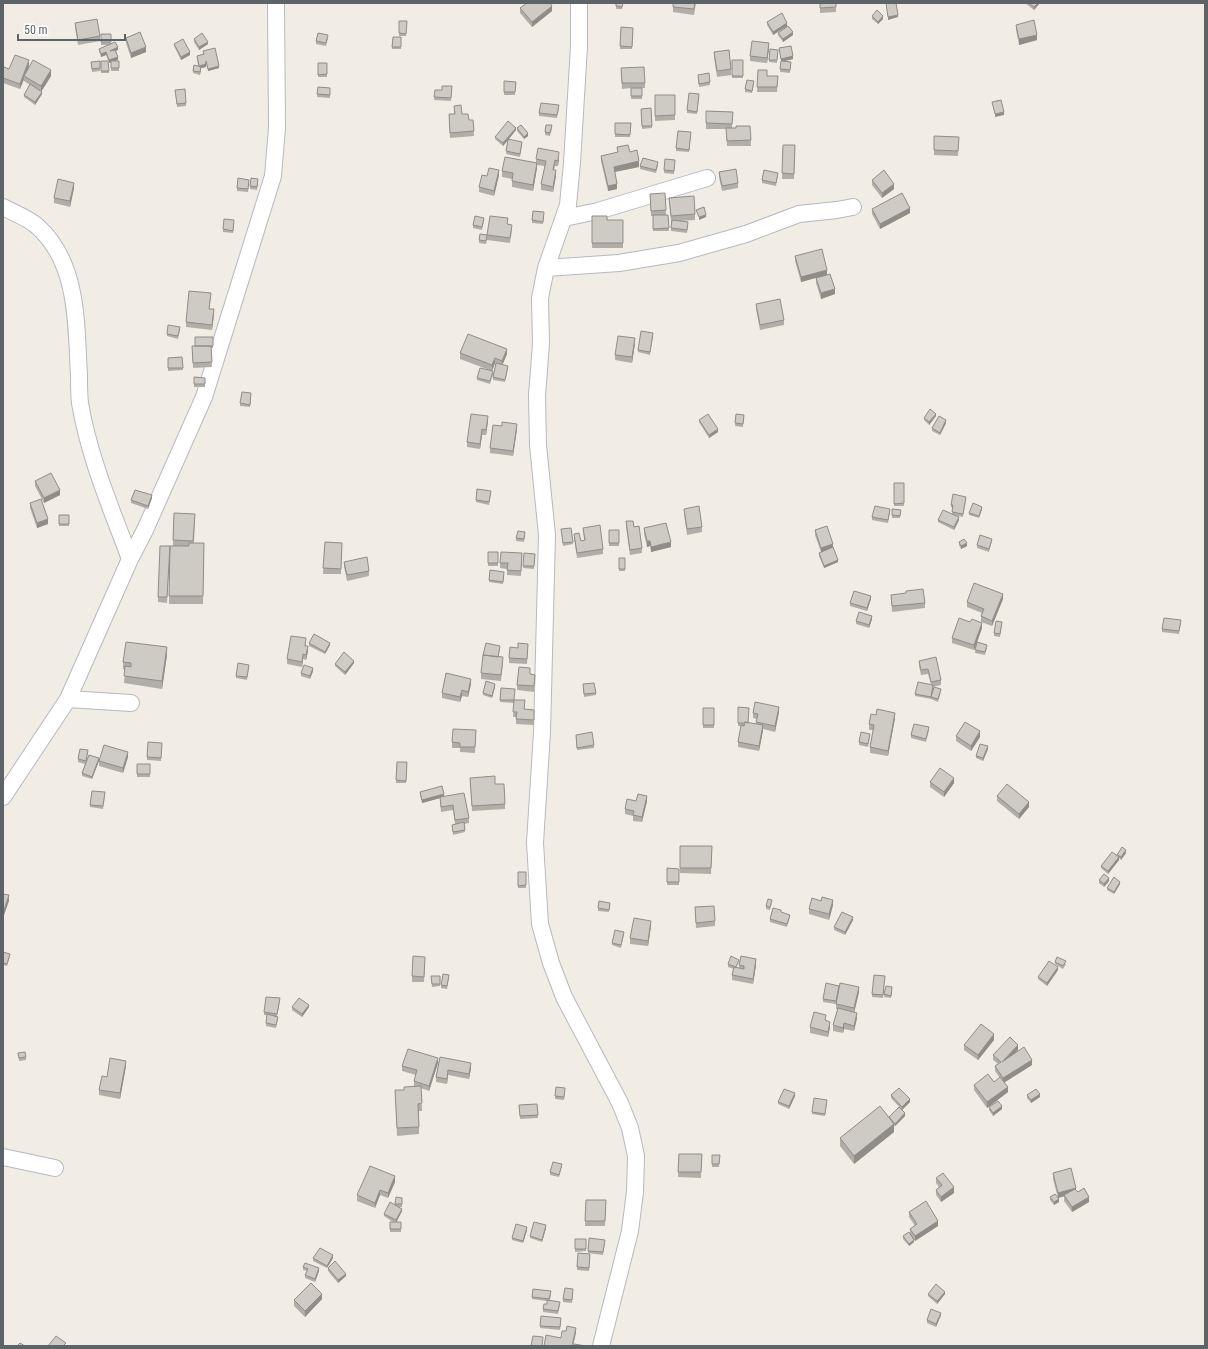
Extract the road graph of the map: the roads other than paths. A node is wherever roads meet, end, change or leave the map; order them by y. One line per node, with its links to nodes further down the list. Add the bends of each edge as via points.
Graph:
1 (276, 3): 8 (street, via 277,128 273,176 204,397)
2 (579, 3): 6 (street, via 572,164 568,205)
3 (707, 178): 6 (street, via 598,211)
4 (3, 207): 8 (street, via 36,225 52,240 64,263 75,314 80,402 85,425 104,489)
5 (852, 207): 7 (street, via 799,214 746,234 679,253 619,263)
6 (564, 218): 7 (street)
7 (546, 268): 14 (street, via 540,298 541,344 537,395 538,446 547,535 542,732 535,843 540,924 550,963 564,997 620,1103 630,1128 636,1156 630,1231)
8 (130, 559): 9 (street)
9 (68, 699): 10 (street); 11 (street)
10 (131, 703)
11 (3, 797)
12 (3, 1156): 13 (street)
13 (55, 1168)
14 (601, 1346)

